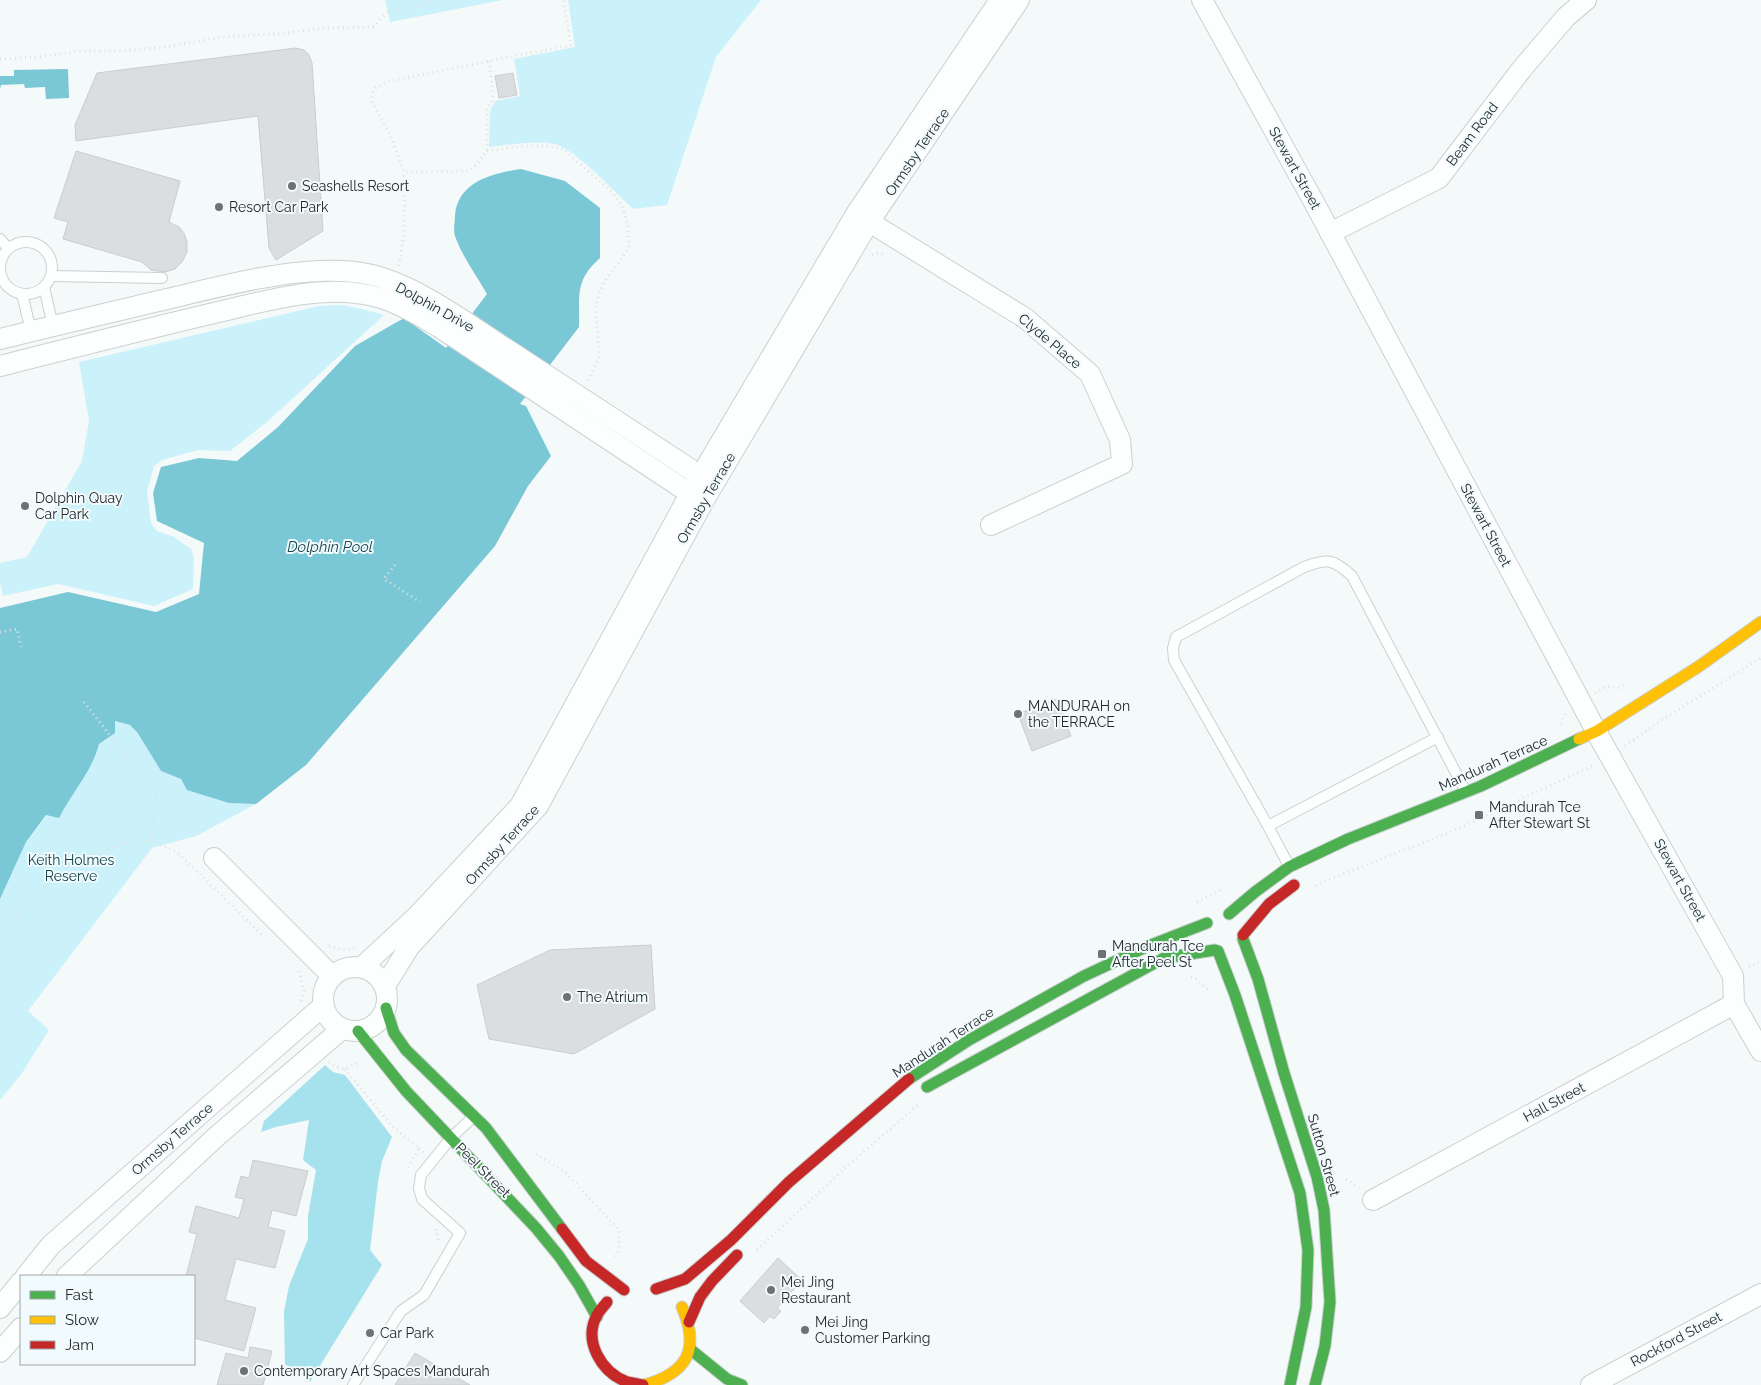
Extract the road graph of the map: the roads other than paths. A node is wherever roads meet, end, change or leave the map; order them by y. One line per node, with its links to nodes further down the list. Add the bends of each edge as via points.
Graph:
1 (1000, 0): 5 (street, Ormsby Terrace)
2 (1020, 0): 5 (street, Ormsby Terrace)
3 (1202, 0): 6 (street, Stewart Street)
4 (1586, 0): 6 (street, Beam Road, via 1566,17 1521,70 1439,178)
5 (862, 218): 18 (street, Ormsby Terrace); 20 (street, Clyde Place, via 1025,318 1090,374 1120,440 1122,464)
6 (1330, 233): 23 (street, Stewart Street)
7 (0, 239): 8 (lane)
8 (8, 248): 9 (lane, via 20,242 34,243 45,250 51,262); 12 (lane, via 0,261 1,276 9,288)
9 (51, 276): 10 (lane); 11 (lane)
10 (162, 278)
11 (44, 287): 12 (lane, via 34,293); 14 (lane)
12 (22, 294): 15 (lane)
13 (421, 306): 14 (street, Dolphin Drive, via 391,282 371,275 322,272 249,282); 17 (street, Dolphin Drive, via 362,294 296,295); 18 (street, Dolphin Drive, via 448,311); 19 (street, Dolphin Drive, via 448,332)
14 (53, 326): 15 (street, Dolphin Drive)
15 (31, 331): 16 (street, Dolphin Drive)
16 (0, 339)
17 (0, 366)
18 (707, 480): 19 (street, Ormsby Terrace)
19 (696, 498): 32 (street, Ormsby Terrace, via 520,806 417,916); 34 (street, Ormsby Terrace, via 538,806 409,948)
20 (991, 525)
21 (1761, 622): 23 (main road, Mandurah Terrace)
22 (1438, 737): 24 (lane); 25 (lane); 25 (lane, via 1352,576 1338,564 1316,562 1304,567 1176,638 1174,648 1174,660)
23 (1600, 740): 24 (main road, Mandurah Terrace, via 1534,762); 35 (street, Stewart Street, via 1733,976)
24 (1466, 792): 27 (main road, Mandurah Terrace, via 1348,839)
25 (1268, 826): 27 (lane)
26 (214, 858): 33 (street)
27 (1289, 867): 29 (main road, Mandurah Terrace)
28 (1304, 878): 30 (main road, via 1269,904)
29 (1214, 924): 30 (main road, Sutton Street, via 1238,920); 31 (main road, via 1210,946); 51 (main road, Mandurah Terrace, via 1148,946 1084,976 969,1040 911,1077 789,1182 731,1240 685,1279 652,1288 674,1299)
30 (1243, 937): 31 (main road); 62 (main road, Sutton Street, via 1317,1177 1324,1210 1330,1302 1325,1346)
31 (1224, 950): 40 (main road, Mandurah Terrace, via 1164,958); 61 (main road, via 1234,995 1300,1193 1308,1250 1306,1307)
32 (362, 967): 33 (street, via 352,966); 34 (street, via 380,977)
33 (332, 976): 36 (street, via 322,995)
34 (385, 986): 37 (street)
35 (1734, 1004): 39 (street, Stewart Street); 43 (street, Hall Street)
36 (323, 1006): 38 (street, via 333,1023); 45 (street, Ormsby Terrace, via 51,1245)
37 (386, 1008): 38 (street, via 382,1017 368,1029); 41 (main road, Peel Street, via 394,1033 406,1050)
38 (350, 1030): 42 (main road, Peel Street, via 374,1051 412,1098); 46 (street, Ormsby Terrace, via 316,1050 217,1136)
39 (1761, 1051)
40 (920, 1093)
41 (474, 1116): 42 (lane); 50 (main road, Peel Street, via 500,1145 586,1261 628,1289 613,1296)
42 (451, 1138): 50 (main road, Peel Street, via 502,1188 548,1241 571,1270); 58 (lane, via 421,1175 418,1188 422,1199 460,1233 424,1295 401,1311)
43 (1373, 1200)
44 (743, 1249): 51 (main road, via 700,1297)
45 (27, 1275)
46 (68, 1275)
47 (20, 1283): 49 (street)
48 (1761, 1294): 63 (street, Rockford Street)
49 (0, 1308)
50 (597, 1317): 57 (main road, via 593,1342 596,1354)
51 (689, 1322): 53 (main road)
52 (20, 1329): 54 (street)
53 (690, 1349): 55 (main road); 60 (main road, via 727,1379)
54 (0, 1352)
55 (678, 1369): 56 (main road); 59 (main road, via 668,1378)
56 (691, 1376)
57 (612, 1380): 59 (main road)
58 (354, 1385)
59 (643, 1385)
60 (742, 1385)
61 (1290, 1385)
62 (1315, 1385)
63 (1591, 1385)

